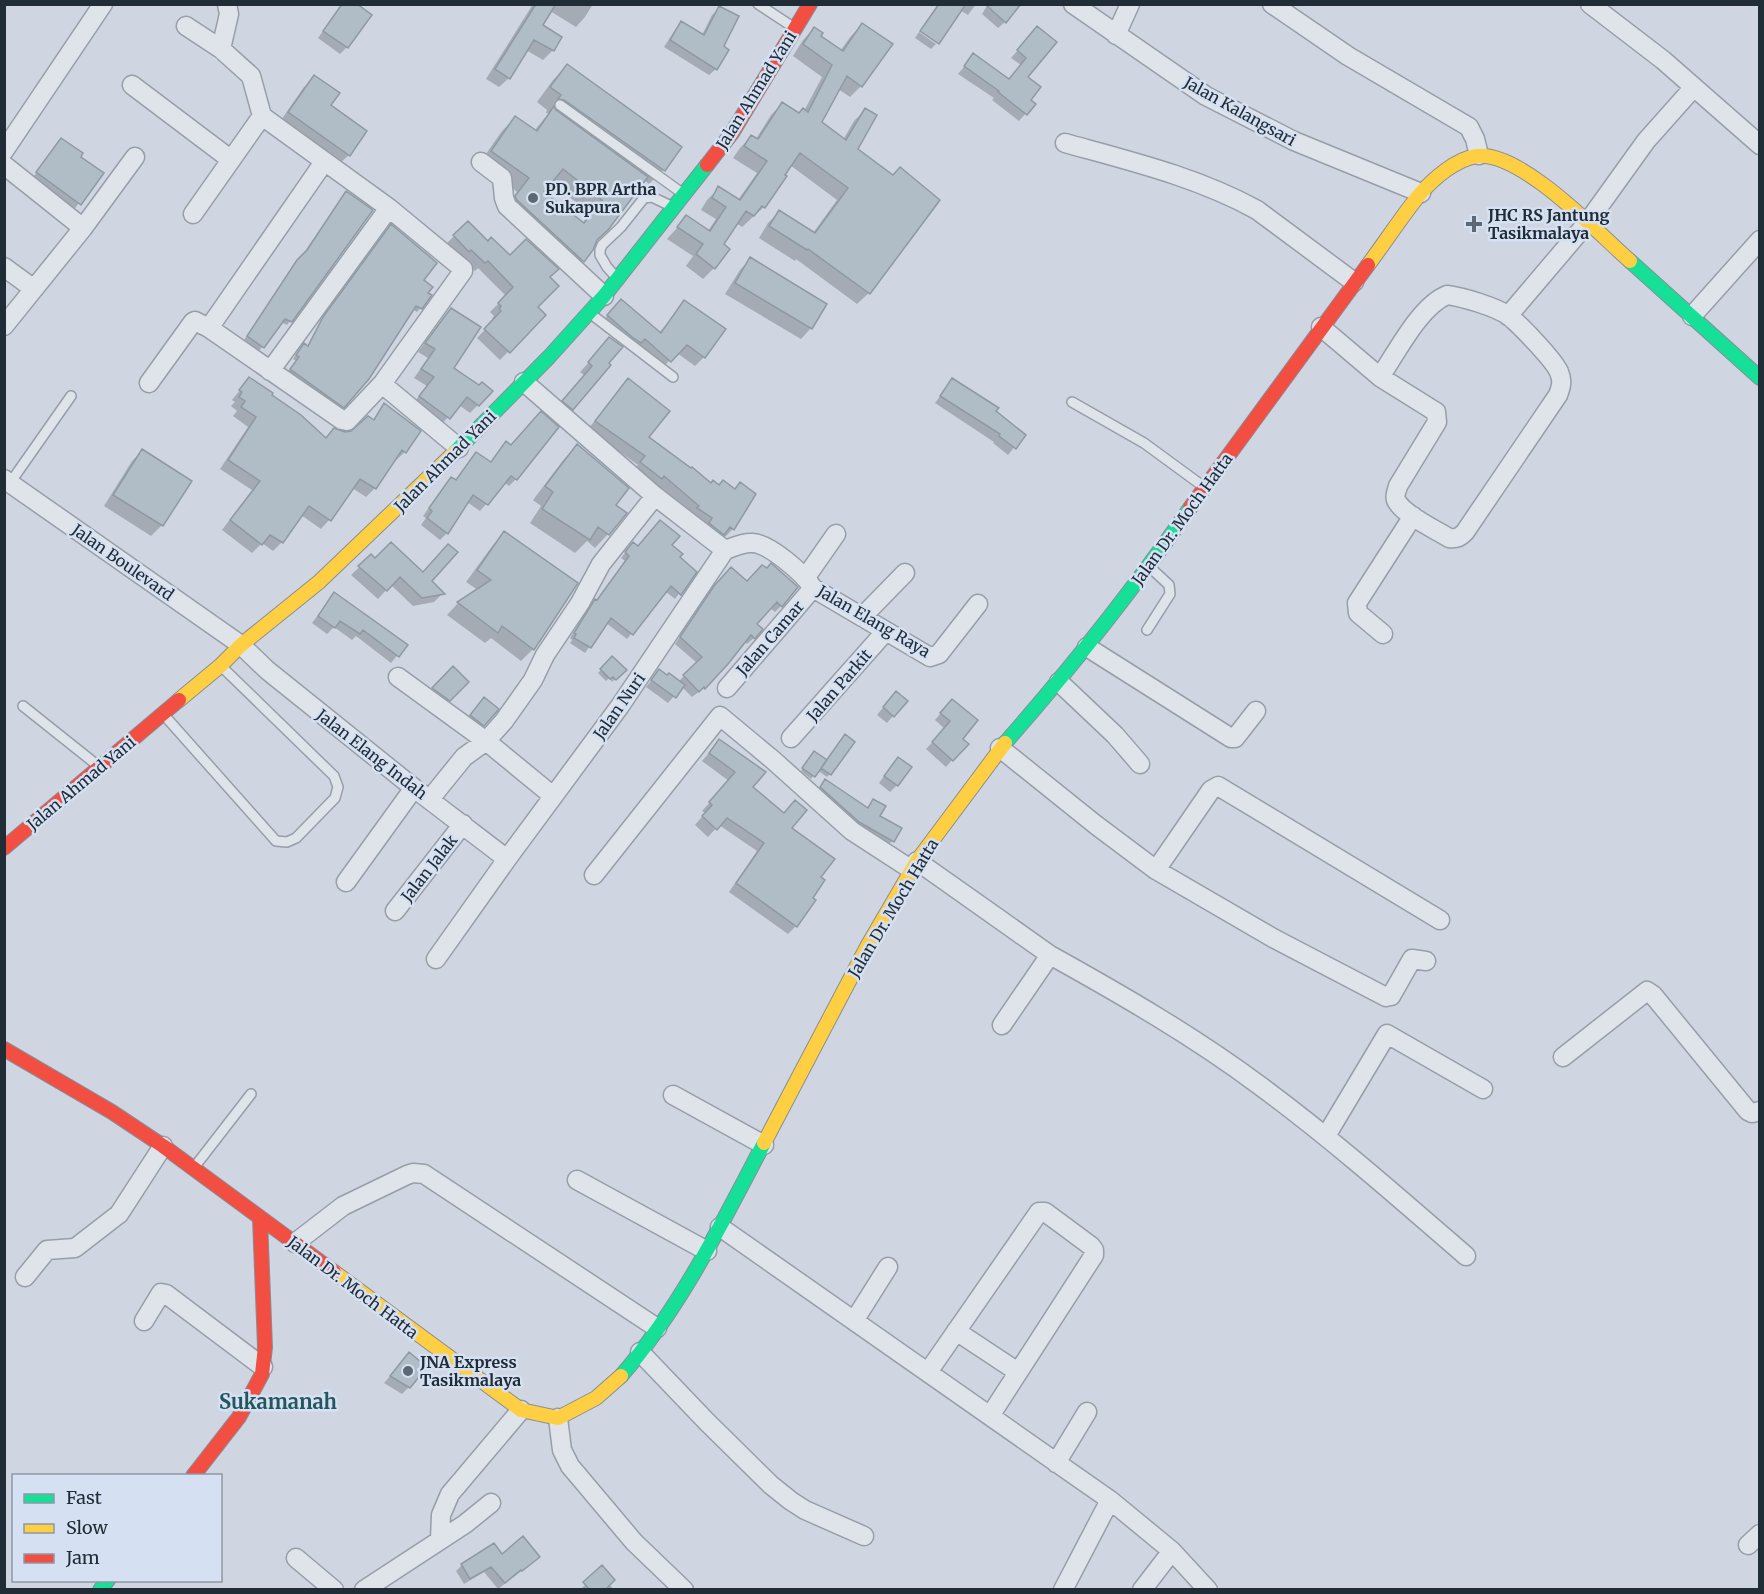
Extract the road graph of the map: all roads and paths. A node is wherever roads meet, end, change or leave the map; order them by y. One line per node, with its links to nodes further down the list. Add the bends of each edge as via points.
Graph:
1 (103, 4): 19 (street)
2 (227, 4): 12 (street, via 229,14)
3 (758, 4): 10 (lane)
4 (810, 4): 10 (main road, Jalan Ahmad Yani)
5 (1073, 4): 11 (street, Jalan Kalangsari)
6 (1130, 4): 11 (street)
7 (1272, 4): 20 (street, via 1348,56 1469,127)
8 (1590, 4): 14 (street)
9 (186, 27): 12 (street)
10 (795, 28): 27 (main road, Jalan Ahmad Yani, via 732,133)
11 (1116, 35): 26 (street, Jalan Kalangsari, via 1206,96 1344,163)
12 (221, 49): 16 (street, via 251,76)
13 (132, 86): 22 (street)
14 (1694, 87): 18 (street); 31 (street, via 1646,141)
15 (560, 105): 27 (lane)
16 (262, 116): 22 (street); 23 (street)
17 (1065, 143): 36 (street, via 1163,171 1240,201)
18 (1760, 145)
19 (4, 151)
20 (1479, 155): 26 (main road, Jalan Dr. Moch Hatta, via 1448,169); 31 (main road, via 1494,157 1534,178)
21 (135, 157): 32 (street)
22 (230, 159): 30 (street)
23 (324, 162): 29 (street); 44 (street)
24 (482, 162): 38 (street, via 502,178 507,206)
25 (4, 165): 32 (street)
26 (1421, 192): 36 (main road, Jalan Dr. Moch Hatta)
27 (684, 194): 28 (main road, Jalan Ahmad Yani)
28 (673, 207): 35 (main road, Jalan Ahmad Yani); 35 (lane, via 652,197 644,198 602,245 600,255)
29 (389, 208): 45 (street); 51 (street, via 463,271)
30 (193, 214)
31 (1587, 222): 40 (street); 41 (main road)
32 (83, 228): 37 (street)
33 (1760, 240): 41 (street)
34 (4, 267): 37 (street)
35 (618, 280): 38 (main road, Jalan Ahmad Yani)
36 (1354, 282): 43 (main road, Jalan Dr. Moch Hatta)
37 (34, 289): 42 (street)
38 (604, 296): 39 (main road, Jalan Ahmad Yani)
39 (589, 312): 46 (lane); 49 (main road, Jalan Ahmad Yani)
40 (1508, 316): 47 (street, via 1462,297 1447,295 1437,299); 58 (street, via 1552,361 1562,383 1558,395 1458,538 1449,538)
41 (1692, 316): 48 (main road)
42 (4, 326)
43 (1321, 327): 47 (street); 56 (main road, Jalan Dr. Moch Hatta)
44 (209, 328): 45 (street); 50 (street, via 193,322)
45 (270, 371): 51 (street, via 345,422)
46 (673, 377)
47 (1380, 377): 58 (street, via 1436,412 1437,422 1395,496)
48 (1760, 378)
49 (524, 382): 54 (main road, Jalan Ahmad Yani); 57 (street)
50 (149, 383)
51 (381, 384): 54 (street)
52 (71, 396): 55 (lane)
53 (1072, 402): 56 (lane, via 1144,443)
54 (459, 448): 69 (main road, Jalan Ahmad Yani, via 320,582)
55 (7, 481): 69 (street, Jalan Boulevard)
56 (1204, 488): 61 (main road, Jalan Dr. Moch Hatta)
57 (655, 496): 60 (street); 79 (street, via 601,564 533,680)
58 (1413, 516): 68 (street, via 1357,603 1358,613)
59 (836, 534): 63 (street, Jalan Camar)
60 (725, 550): 63 (street, Jalan Elang Raya, via 757,543); 84 (street, Jalan Nuri)
61 (1149, 566): 66 (lane, via 1170,594); 70 (main road, Jalan Dr. Moch Hatta)
62 (905, 573): 65 (street)
63 (810, 582): 65 (street, Jalan Elang Raya); 74 (street, Jalan Camar)
64 (978, 604): 67 (street, Jalan Elang Raya, via 933,657)
65 (862, 617): 67 (street, Jalan Elang Raya)
66 (1147, 630)
67 (886, 631): 78 (street, Jalan Parkit)
68 (1383, 634)
69 (241, 645): 71 (main road, Jalan Ahmad Yani); 83 (street, Jalan Elang Indah)
70 (1086, 647): 73 (main road, Jalan Dr. Moch Hatta); 76 (street, via 1231,738)
71 (220, 666): 77 (main road, Jalan Ahmad Yani); 77 (lane, via 334,776 338,787 335,798 296,838 276,841)
72 (398, 677): 79 (street)
73 (1059, 682): 80 (main road, Jalan Dr. Moch Hatta); 81 (street)
74 (727, 688)
75 (23, 706): 82 (lane)
76 (1256, 711)
77 (162, 714): 82 (main road, Jalan Ahmad Yani)
78 (791, 738)
79 (486, 741): 84 (street); 85 (street, via 464,757)
80 (1000, 748): 89 (main road, Jalan Dr. Moch Hatta); 90 (street)
81 (1140, 764)
82 (99, 766): 87 (main road, Jalan Ahmad Yani)
83 (414, 788): 85 (street, Jalan Elang Indah); 92 (street)
84 (554, 796): 88 (street, Jalan Nuri)
85 (430, 799): 86 (street, Jalan Elang Indah)
86 (463, 824): 88 (street, Jalan Elang Indah); 93 (street, Jalan Jalak)
87 (4, 848)
88 (507, 859): 96 (street, Jalan Nuri)
89 (915, 865): 91 (street, via 852,831 720,716); 95 (street); 106 (main road, Jalan Dr. Moch Hatta, via 868,945)
90 (1156, 870): 94 (street, via 1211,790 1218,786); 97 (street, via 1273,939 1386,997 1391,996 1412,958)
91 (594, 875)
92 (346, 882)
93 (395, 911)
94 (1440, 920)
95 (1050, 955): 98 (street); 105 (street, via 1176,1029 1257,1083)
96 (436, 959)
97 (1426, 961)
98 (1002, 1025)
99 (4, 1049): 107 (main road, Jalan Dr. Moch Hatta)
100 (1563, 1057): 104 (street, via 1647,991 1748,1111)
101 (1483, 1089): 105 (street, via 1387,1034)
102 (251, 1094): 108 (lane)
103 (673, 1095): 106 (street)
104 (1760, 1111)
105 (1326, 1136): 114 (street)
106 (764, 1144): 111 (main road, Jalan Dr. Moch Hatta)
107 (163, 1146): 108 (main road, Jalan Dr. Moch Hatta); 116 (street, via 119,1214 75,1248 47,1250)
108 (193, 1169): 110 (main road, Jalan Dr. Moch Hatta)
109 (577, 1180): 113 (street)
110 (261, 1219): 112 (main road, Jalan Dr. Moch Hatta); 122 (main road, via 266,1347)
111 (720, 1227): 113 (main road, Jalan Dr. Moch Hatta); 118 (street)
112 (295, 1243): 119 (street, via 343,1206 407,1175 424,1174); 125 (main road, Jalan Dr. Moch Hatta)
113 (707, 1251): 119 (main road, Jalan Dr. Moch Hatta)
114 (1466, 1256)
115 (888, 1267): 118 (street)
116 (25, 1277)
117 (144, 1321): 122 (street, via 161,1293 166,1294)
118 (854, 1321): 123 (street)
119 (657, 1328): 121 (main road, Jalan Dr. Moch Hatta)
120 (956, 1331): 123 (street); 124 (street); 124 (street, via 1039,1212 1044,1212 1095,1252)
121 (640, 1352): 128 (main road, Jalan Dr. Moch Hatta, via 596,1398); 133 (street, via 784,1496 805,1510)
122 (263, 1367): 130 (main road, via 239,1416)
123 (928, 1372): 127 (street)
124 (1017, 1372): 127 (street)
125 (520, 1410): 128 (main road, Jalan Dr. Moch Hatta); 134 (street, via 450,1494 441,1515)
126 (1087, 1413): 129 (street)
127 (990, 1416): 129 (street)
128 (558, 1418): 139 (street, via 562,1450 570,1466 634,1542)
129 (1056, 1463): 131 (street)
130 (195, 1474)
131 (1110, 1500): 135 (street); 140 (street)
132 (491, 1503): 134 (street)
133 (864, 1536)
134 (440, 1539): 138 (street)
135 (1172, 1551): 141 (street); 142 (street)
136 (296, 1558): 137 (street)
137 (334, 1590)
138 (364, 1590)
139 (684, 1590)
140 (1063, 1590)
141 (1142, 1590)
142 (1208, 1590)

